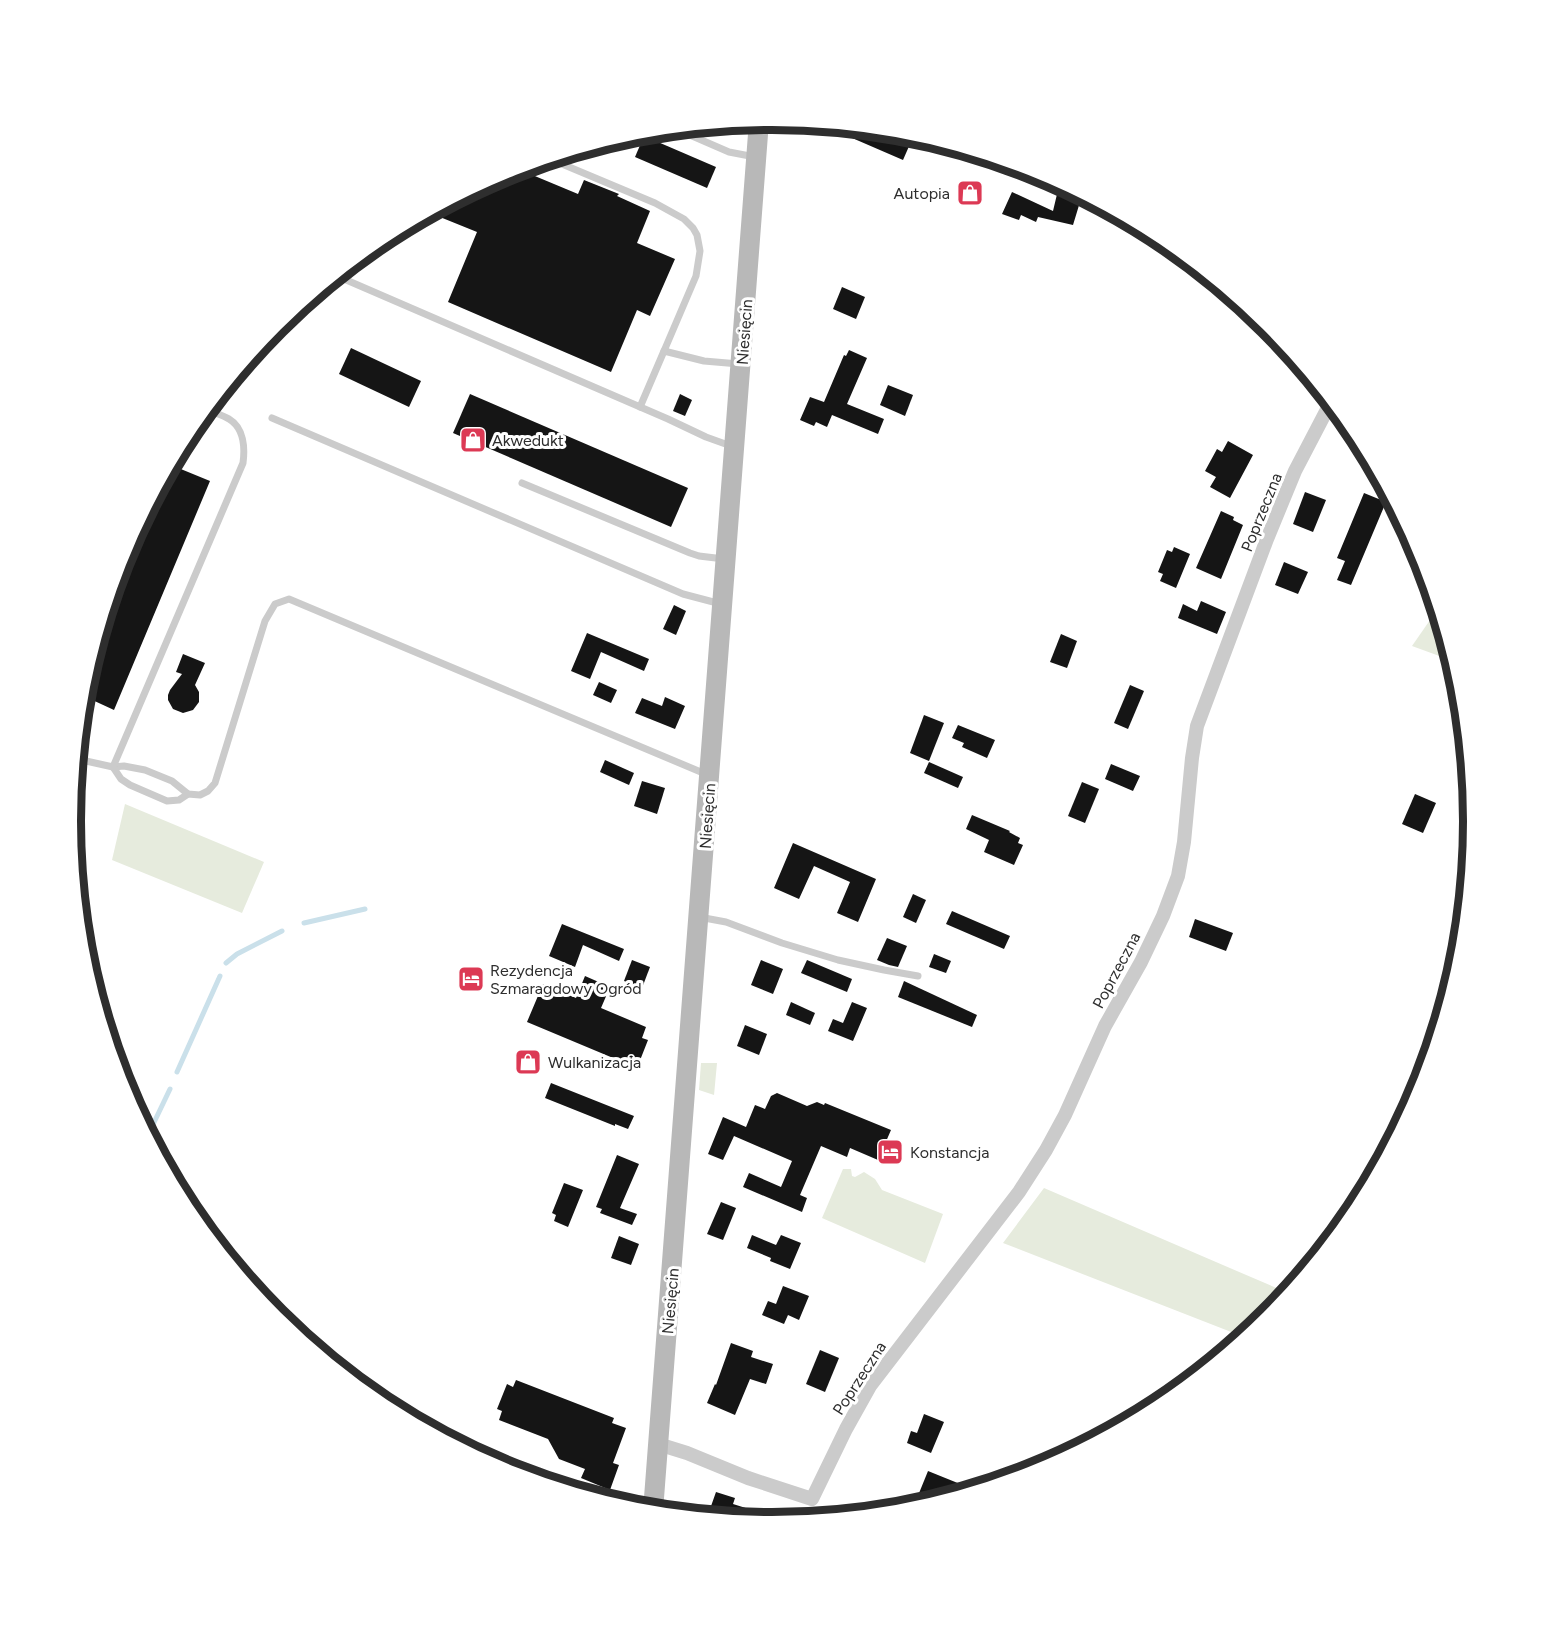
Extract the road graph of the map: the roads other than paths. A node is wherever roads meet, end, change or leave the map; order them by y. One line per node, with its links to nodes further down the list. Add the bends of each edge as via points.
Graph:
1 (757, 131): 3 (street, Niesięcin)
2 (690, 135): 3 (lane, via 729,152)
3 (756, 157): 7 (street, Niesięcin)
4 (561, 164): 6 (lane, via 660,206 684,219 697,235 700,250 696,276)
5 (344, 279): 8 (lane)
6 (664, 351): 7 (lane); 8 (lane)
7 (741, 364): 12 (street, Niesięcin)
8 (640, 407): 12 (lane)
9 (1327, 410): 22 (street, Poprzeczna, via 1295,471 1267,539 1197,726 1178,876 1163,916 1065,1115 1019,1192 870,1386 812,1499)
10 (215, 413): 17 (lane, via 232,420 242,435 243,463)
11 (272, 418): 15 (lane, via 683,594)
12 (735, 447): 14 (street, Niesięcin)
13 (522, 483): 14 (lane, via 685,551)
14 (727, 559): 15 (street, Niesięcin)
15 (725, 605): 18 (street, Niesięcin)
16 (84, 760): 17 (lane)
17 (113, 767): 19 (lane, via 145,770 172,781); 19 (lane, via 130,785 167,801)
18 (710, 776): 19 (lane, via 289,599 275,604 265,621 215,783 200,795); 20 (street, Niesięcin)
19 (188, 794)
20 (699, 917): 21 (lane, via 726,922 838,960); 22 (street, Niesięcin)
21 (918, 976)
22 (658, 1444): 23 (street, Niesięcin)
23 (654, 1502)

